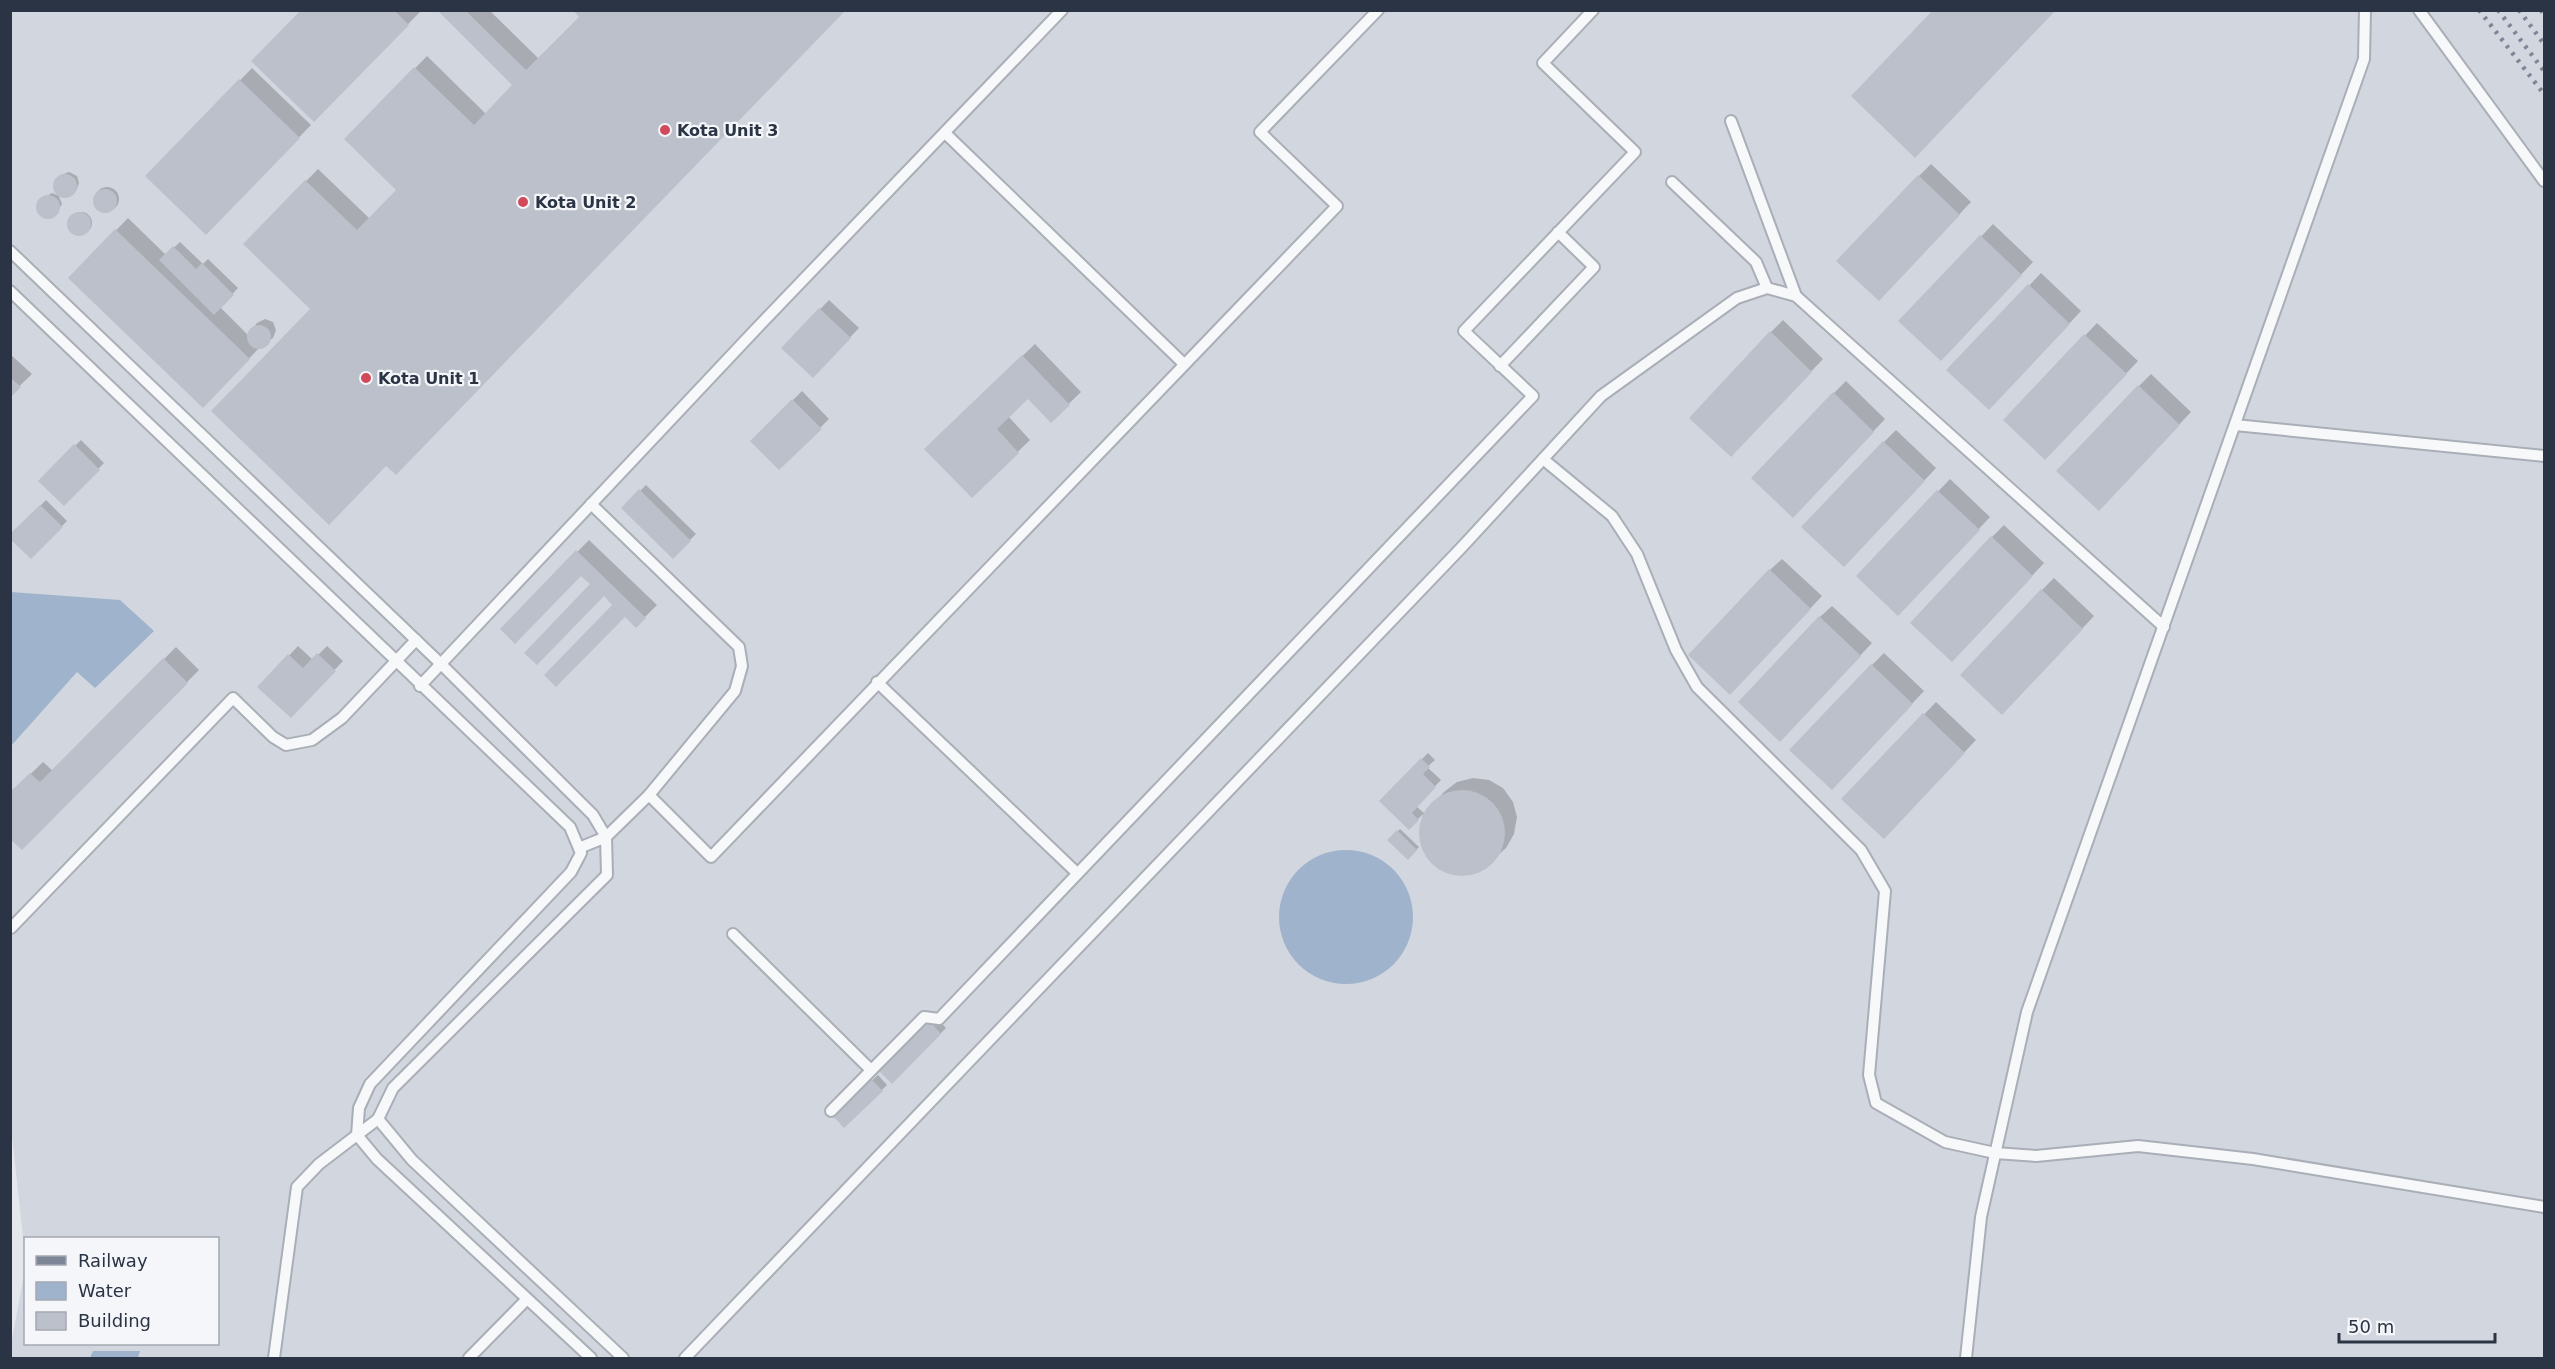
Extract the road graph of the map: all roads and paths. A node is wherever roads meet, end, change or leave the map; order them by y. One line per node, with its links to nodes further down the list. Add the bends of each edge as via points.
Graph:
1 (1062, 10): 7 (lane)
2 (1378, 10): 15 (lane, via 1260,132 1337,206)
3 (1593, 10): 10 (lane, via 1543,63 1635,152)
4 (2365, 10): 17 (lane, via 2364,59)
5 (2419, 10): 8 (lane)
6 (1731, 122): 14 (lane)
7 (945, 132): 15 (lane); 20 (lane)
8 (2544, 181)
9 (1672, 182): 12 (lane, via 1756,262)
10 (1558, 232): 16 (lane, via 1464,331); 16 (lane, via 1594,267)
11 (10, 251): 22 (lane)
12 (1767, 288): 14 (lane); 19 (lane, via 1737,298 1601,396)
13 (10, 291): 23 (lane)
14 (1796, 296): 21 (lane)
15 (1184, 364): 25 (lane)
16 (1500, 366): 30 (lane, via 1533,396)
17 (2235, 425): 18 (lane); 21 (lane)
18 (2544, 456)
19 (1544, 459): 37 (lane, via 1612,516 1636,554 1676,650 1696,687 1862,850 1885,891 1869,1075 1876,1103 1945,1142); 44 (lane)
20 (591, 504): 24 (lane); 27 (lane, via 739,647 742,666 735,691)
21 (2164, 627): 37 (lane, via 2027,1012)
22 (416, 640): 23 (lane); 24 (lane)
23 (395, 662): 26 (lane); 31 (lane, via 342,718 312,740 286,745 233,698)
24 (441, 664): 26 (lane); 28 (lane, via 593,815)
25 (877, 682): 27 (lane, via 711,857); 30 (lane)
26 (420, 686): 29 (lane, via 570,827)
27 (649, 795): 28 (lane)
28 (606, 837): 29 (lane); 35 (lane, via 606,875 393,1088)
29 (579, 848): 36 (lane, via 581,853 570,872 370,1084 359,1108)
30 (1077, 873): 33 (lane, via 939,1019 924,1017)
31 (11, 928)
32 (733, 934): 33 (lane)
33 (871, 1071): 34 (lane)
34 (831, 1111)
35 (378, 1119): 36 (lane); 43 (lane, via 412,1160)
36 (357, 1135): 39 (lane, via 377,1159); 40 (lane, via 297,1187)
37 (1995, 1153): 38 (lane, via 2036,1156 2138,1146 2253,1159); 45 (lane, via 1981,1217)
38 (2544, 1207)
39 (527, 1299): 41 (lane); 42 (lane)
40 (274, 1359)
41 (469, 1359)
42 (591, 1359)
43 (623, 1359)
44 (685, 1359)
45 (1966, 1359)

